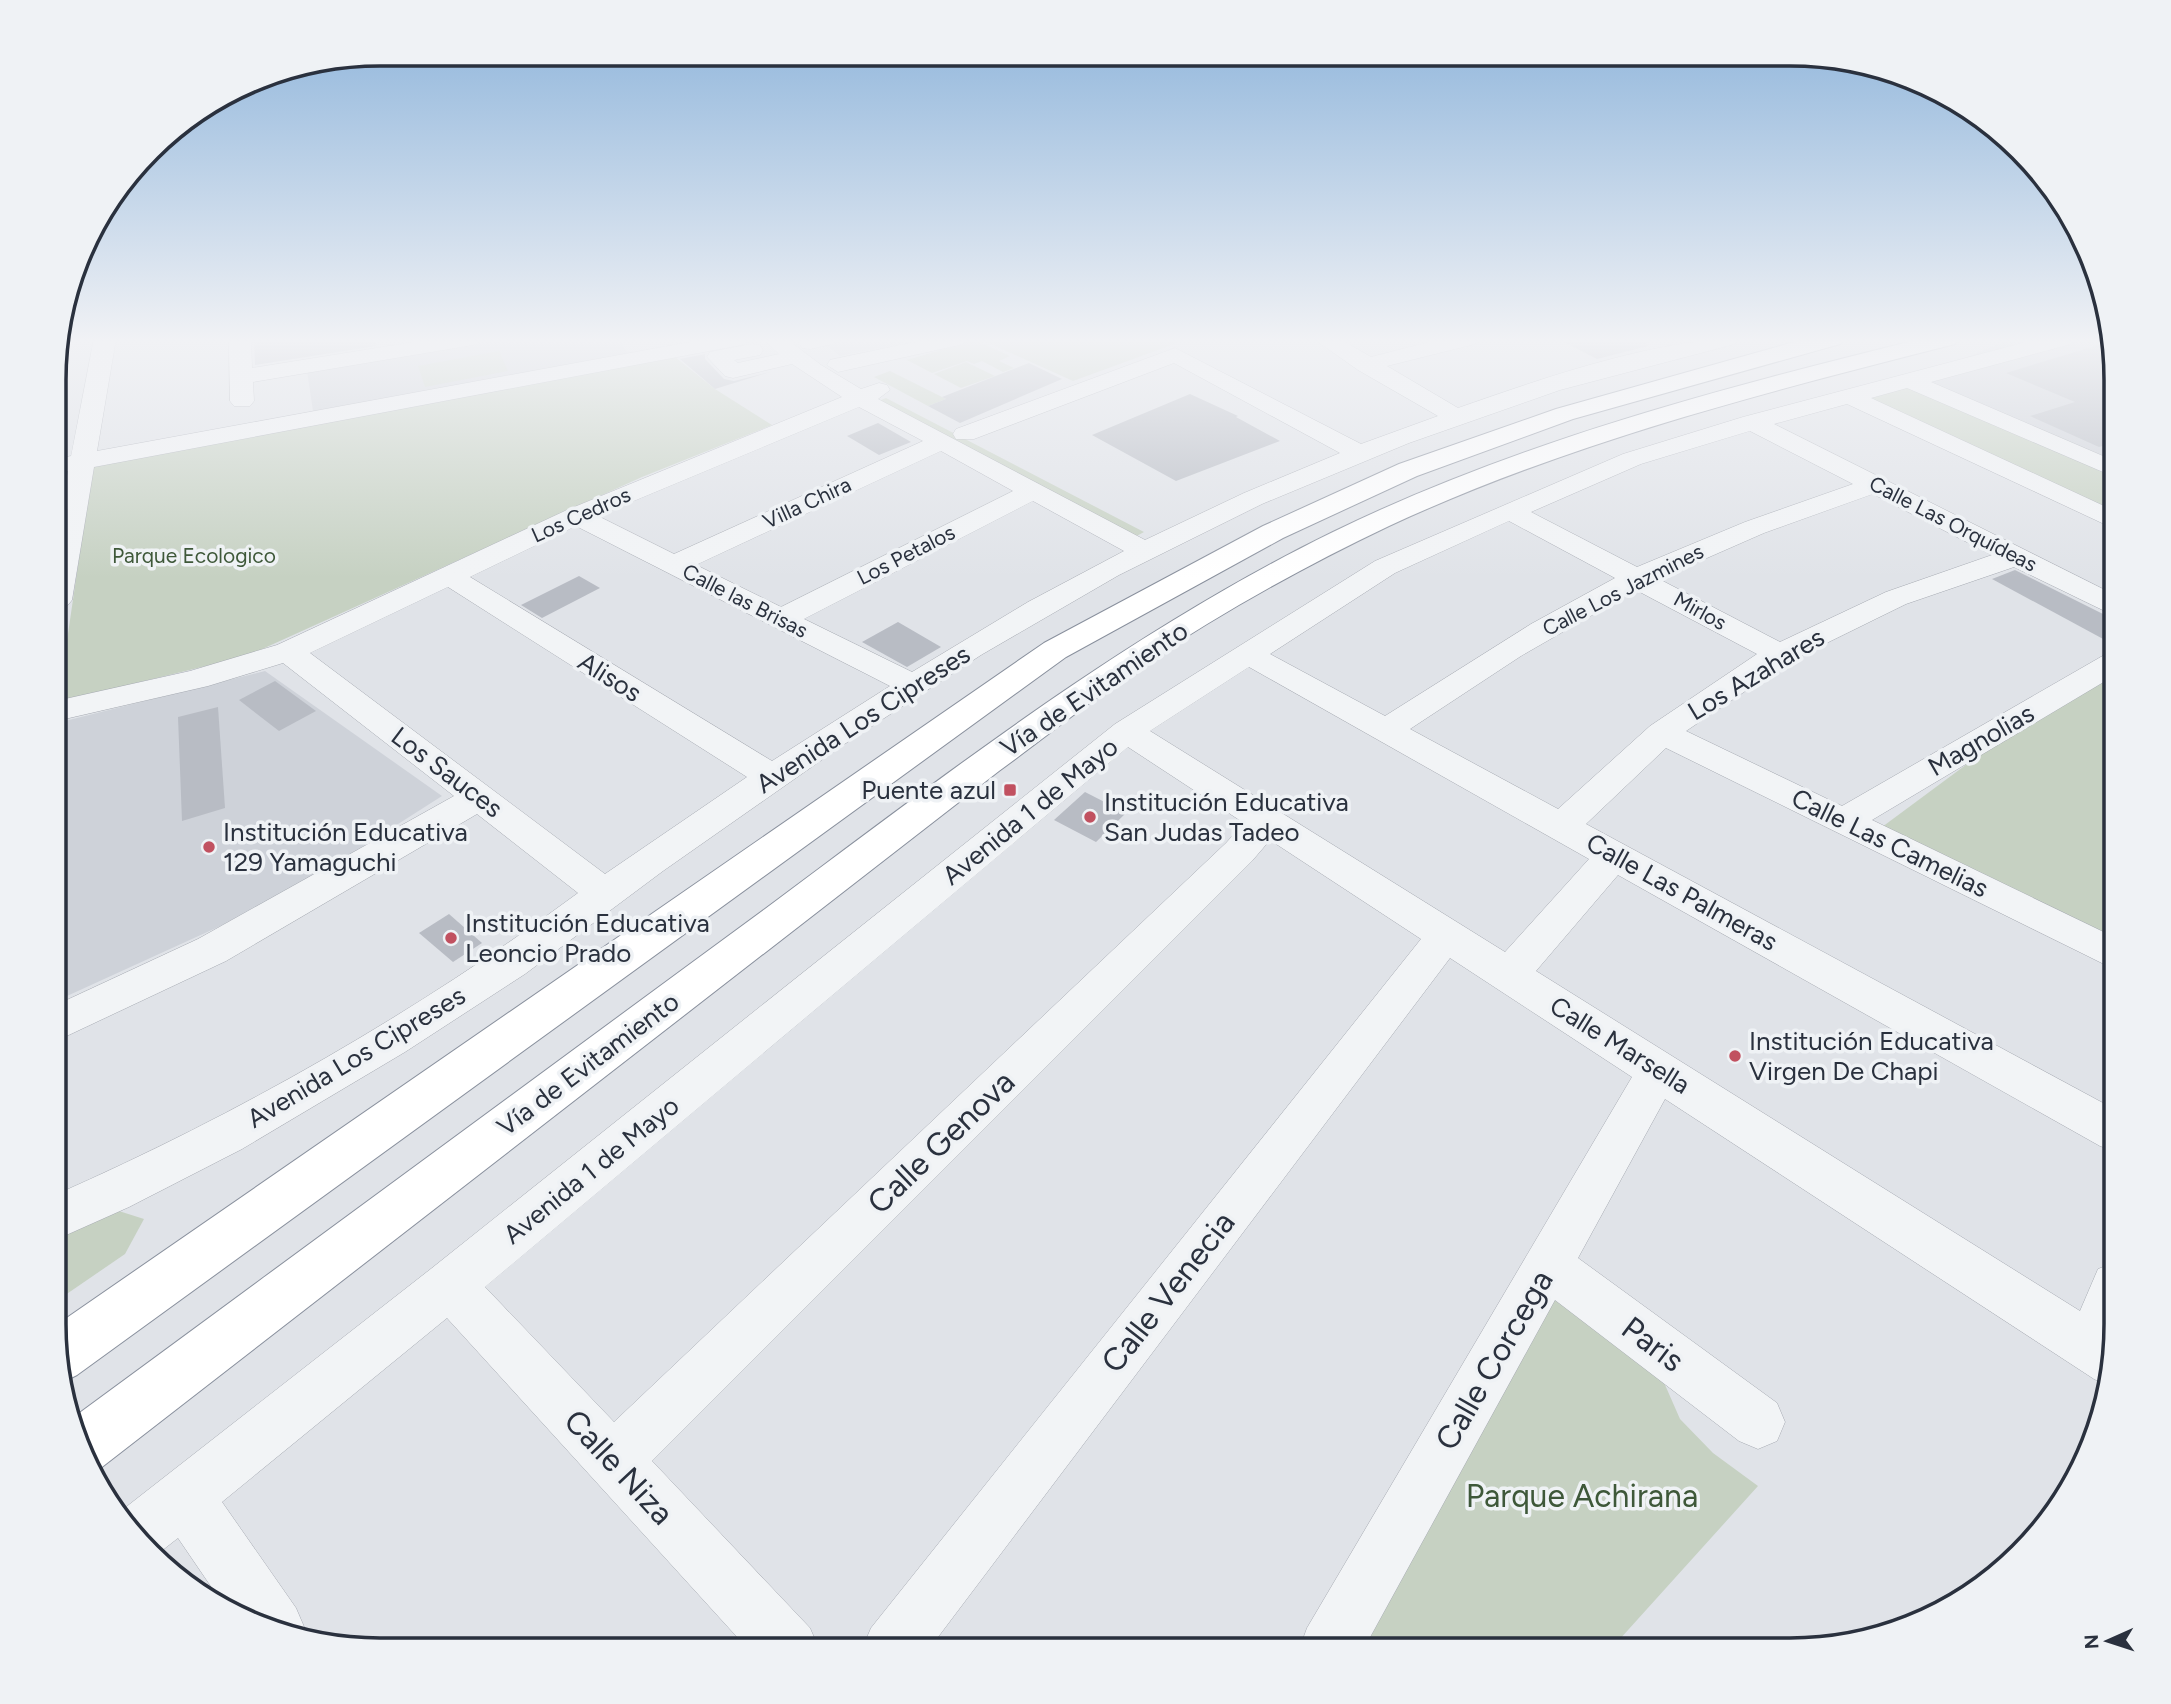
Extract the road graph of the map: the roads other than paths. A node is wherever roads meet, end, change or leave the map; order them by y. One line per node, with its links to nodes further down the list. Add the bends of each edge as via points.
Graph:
1 (82, 419): 18 (street)
2 (243, 419): 15 (street)
3 (298, 419): 15 (street)
4 (810, 419): 24 (street, Los Cedros)
5 (916, 419): 16 (street)
6 (1005, 419): 16 (street, Villa Chira)
7 (1294, 419): 17 (street, Villa Chira)
8 (1452, 419): 17 (street, Avenida Los Cipreses)
9 (1551, 419): 58 (highway, Vía de Evitamiento, via 1405,471 1222,558 1055,650)
10 (1650, 419): 61 (highway, Vía de Evitamiento, via 1520,462 1379,520 1260,582 1134,657 986,763)
11 (1765, 419): 14 (street, Avenida 1 de Mayo)
12 (1896, 419): 25 (street)
13 (1996, 419): 19 (street)
14 (1751, 422): 20 (street, Calle Las Orquídeas); 23 (street, Avenida 1 de Mayo, via 1632,460)
15 (243, 430): 18 (street)
16 (953, 438): 21 (street); 26 (street); 28 (street, Villa Chira)
17 (1359, 453): 26 (street, Avenida Los Cipreses)
18 (69, 464): 22 (street)
19 (2104, 465)
20 (1874, 485): 27 (street, Calle Las Orquídeas); 30 (street, Calle Los Jazmines, via 1756,526)
21 (1031, 492): 26 (street); 32 (street, Los Petalos)
22 (66, 498)
23 (1510, 511): 30 (street, Mirlos); 34 (street, Avenida 1 de Mayo, via 1385,567)
24 (576, 516): 28 (street, Calle las Brisas); 29 (street, Los Cedros)
25 (2104, 517)
26 (1156, 545): 37 (street, Avenida Los Cipreses, via 1045,605)
27 (2018, 556): 31 (street, Calle Las Orquídeas); 35 (street, Los Azahares, via 1896,598)
28 (674, 565): 32 (street, Calle las Brisas)
29 (448, 575): 33 (street, Los Cedros); 42 (street, Alisos)
30 (1638, 577): 35 (street, Mirlos); 39 (street, Calle Los Jazmines, via 1516,644)
31 (2104, 601)
32 (780, 618): 37 (street, Calle las Brisas)
33 (288, 652): 38 (street); 43 (street, Los Sauces)
34 (1246, 653): 39 (street, Calle Las Palmeras); 40 (street, Avenida 1 de Mayo)
35 (1779, 654): 41 (street, Los Azahares)
36 (2104, 667): 45 (street, Magnolias)
37 (914, 685): 42 (street, Avenida Los Cipreses)
38 (66, 709)
39 (1388, 729): 46 (street, Calle Las Palmeras)
40 (1127, 731): 44 (street, Calle Marsella); 57 (street, Avenida 1 de Mayo)
41 (1662, 733): 45 (street, Calle Las Camelias); 46 (street, Los Azahares)
42 (772, 777): 48 (street, Avenida Los Cipreses)
43 (480, 797): 48 (street, Los Sauces); 52 (street, via 212,950)
44 (1266, 820): 49 (street, Calle Marsella); 62 (street, Calle Genova, via 1229,862)
45 (1845, 820): 50 (street, Calle Las Camelias)
46 (1562, 825): 47 (street, Calle Las Palmeras)
47 (1614, 855): 51 (street); 54 (street, Calle Las Palmeras)
48 (605, 893): 55 (street, Avenida Los Cipreses, via 501,969 335,1073 198,1150)
49 (1446, 935): 51 (street, Calle Marsella); 67 (street, Calle Venecia)
50 (2104, 949)
51 (1509, 975): 53 (street, Calle Marsella)
52 (66, 1019)
53 (1659, 1070): 56 (street, Calle Corcega); 59 (street, Calle Marsella)
54 (2104, 1125)
55 (66, 1213)
56 (1548, 1265): 60 (street, Paris); 68 (street, Calle Corcega)
57 (450, 1285): 62 (street, Calle Niza); 63 (street, Avenida 1 de Mayo)
58 (68, 1349)
59 (2101, 1353)
60 (1758, 1422)
61 (89, 1442)
62 (613, 1461): 66 (street, Calle Niza)
63 (184, 1496): 64 (street, Avenida 1 de Mayo); 65 (street)
64 (144, 1529)
65 (266, 1616)
66 (779, 1638)
67 (901, 1638)
68 (1336, 1638)

